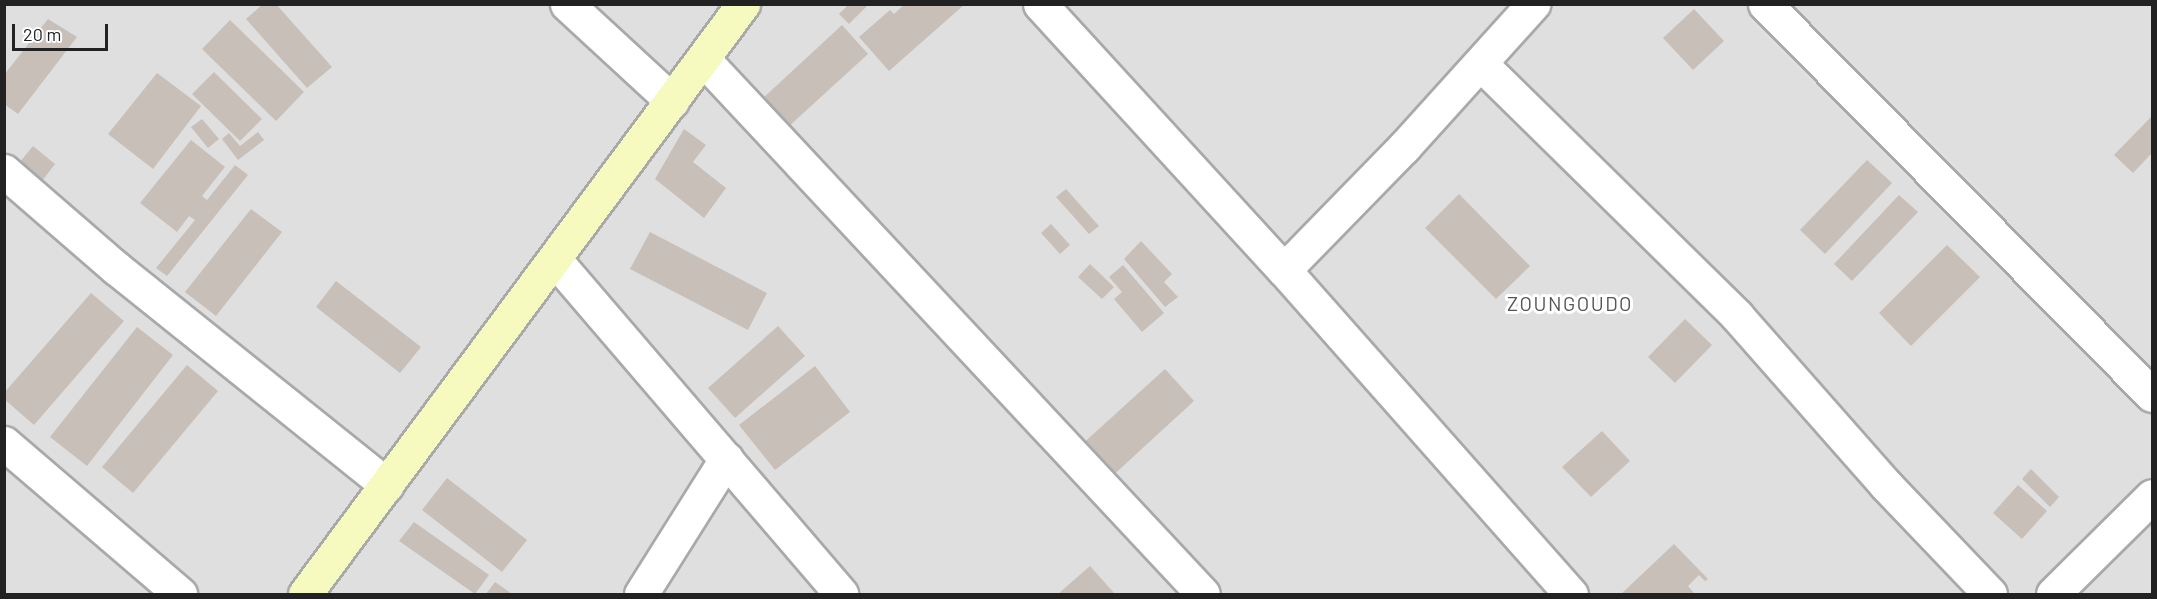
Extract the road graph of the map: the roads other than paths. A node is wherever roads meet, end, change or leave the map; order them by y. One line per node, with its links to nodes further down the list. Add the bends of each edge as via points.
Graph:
1 (567, 4): 8 (street)
2 (743, 4): 6 (main road)
3 (1040, 4): 11 (street)
4 (1533, 4): 7 (street)
5 (1765, 4): 12 (street)
6 (703, 59): 8 (main road); 21 (street)
7 (1480, 64): 11 (street); 23 (street, via 1737,316 1885,484)
8 (672, 101): 10 (main road)
9 (4, 171): 15 (street, via 123,274)
10 (555, 260): 14 (street); 15 (main road)
11 (1284, 270): 22 (street)
12 (2152, 395)
13 (4, 443): 17 (street)
14 (726, 459): 19 (street); 20 (street)
15 (387, 485): 18 (main road)
16 (2152, 496): 24 (street)
17 (180, 594)
18 (305, 594)
19 (641, 594)
20 (841, 594)
21 (1203, 594)
22 (1571, 594)
23 (1990, 594)
24 (2053, 594)

